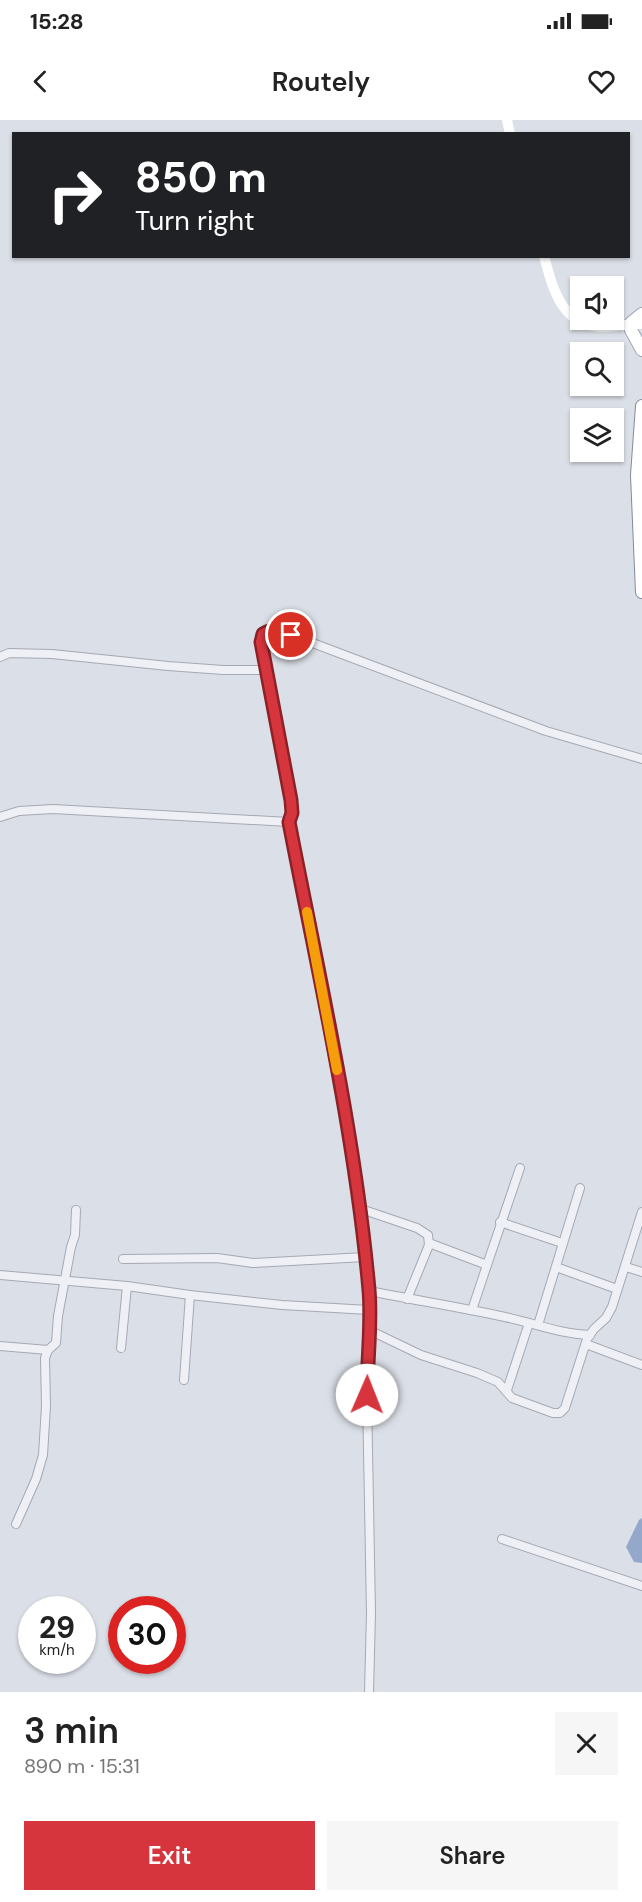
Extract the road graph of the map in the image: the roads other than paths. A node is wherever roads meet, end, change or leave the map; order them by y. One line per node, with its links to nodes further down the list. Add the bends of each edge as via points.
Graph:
1 (545, 258): 3 (main road, via 553,291 570,314 595,326)
2 (642, 314): 3 (main road)
3 (634, 327): 4 (main road)
4 (642, 350)
5 (642, 406): 7 (main road)
6 (642, 462): 7 (main road)
7 (637, 475): 8 (main road)
8 (642, 592)
9 (0, 657): 10 (street, via 9,653 52,654 168,666)
10 (265, 670): 11 (street, via 261,638 267,631 278,630 546,731); 13 (street, via 291,800)
11 (642, 759)
12 (0, 817): 13 (street, via 19,811 64,809)
13 (289, 822): 16 (street)
14 (520, 1168): 19 (street)
15 (580, 1188): 21 (street)
16 (361, 1209): 20 (street, via 417,1228 428,1235); 22 (street)
17 (76, 1210): 29 (street)
18 (642, 1212): 25 (street)
19 (500, 1222): 21 (street); 24 (street)
20 (429, 1243): 24 (street); 34 (street)
21 (562, 1243): 26 (street)
22 (365, 1257): 23 (street, via 253,1263 217,1258); 32 (street)
23 (123, 1259)
24 (487, 1265): 36 (street)
25 (626, 1267): 27 (street); 31 (street)
26 (556, 1268): 31 (street); 38 (street)
27 (642, 1272)
28 (0, 1275): 29 (street)
29 (66, 1281): 30 (street); 44 (street, via 56,1343)
30 (127, 1286): 33 (street); 43 (street)
31 (617, 1289): 40 (street, via 609,1312)
32 (369, 1291): 34 (street); 35 (street)
33 (190, 1295): 35 (street); 46 (street)
34 (407, 1299): 36 (street)
35 (369, 1310): 39 (street)
36 (472, 1310): 37 (street)
37 (529, 1323): 38 (street); 47 (street)
38 (538, 1325): 40 (street)
39 (369, 1330): 47 (street, via 421,1355 498,1382); 51 (street)
40 (590, 1335): 41 (street)
41 (586, 1344): 45 (street); 47 (street, via 562,1412 516,1401)
42 (0, 1346): 44 (street)
43 (121, 1348)
44 (48, 1350): 48 (street, via 43,1455)
45 (642, 1365)
46 (184, 1380)
47 (507, 1390)
48 (15, 1524)
49 (502, 1539): 50 (street)
50 (642, 1586)
51 (369, 1692)

